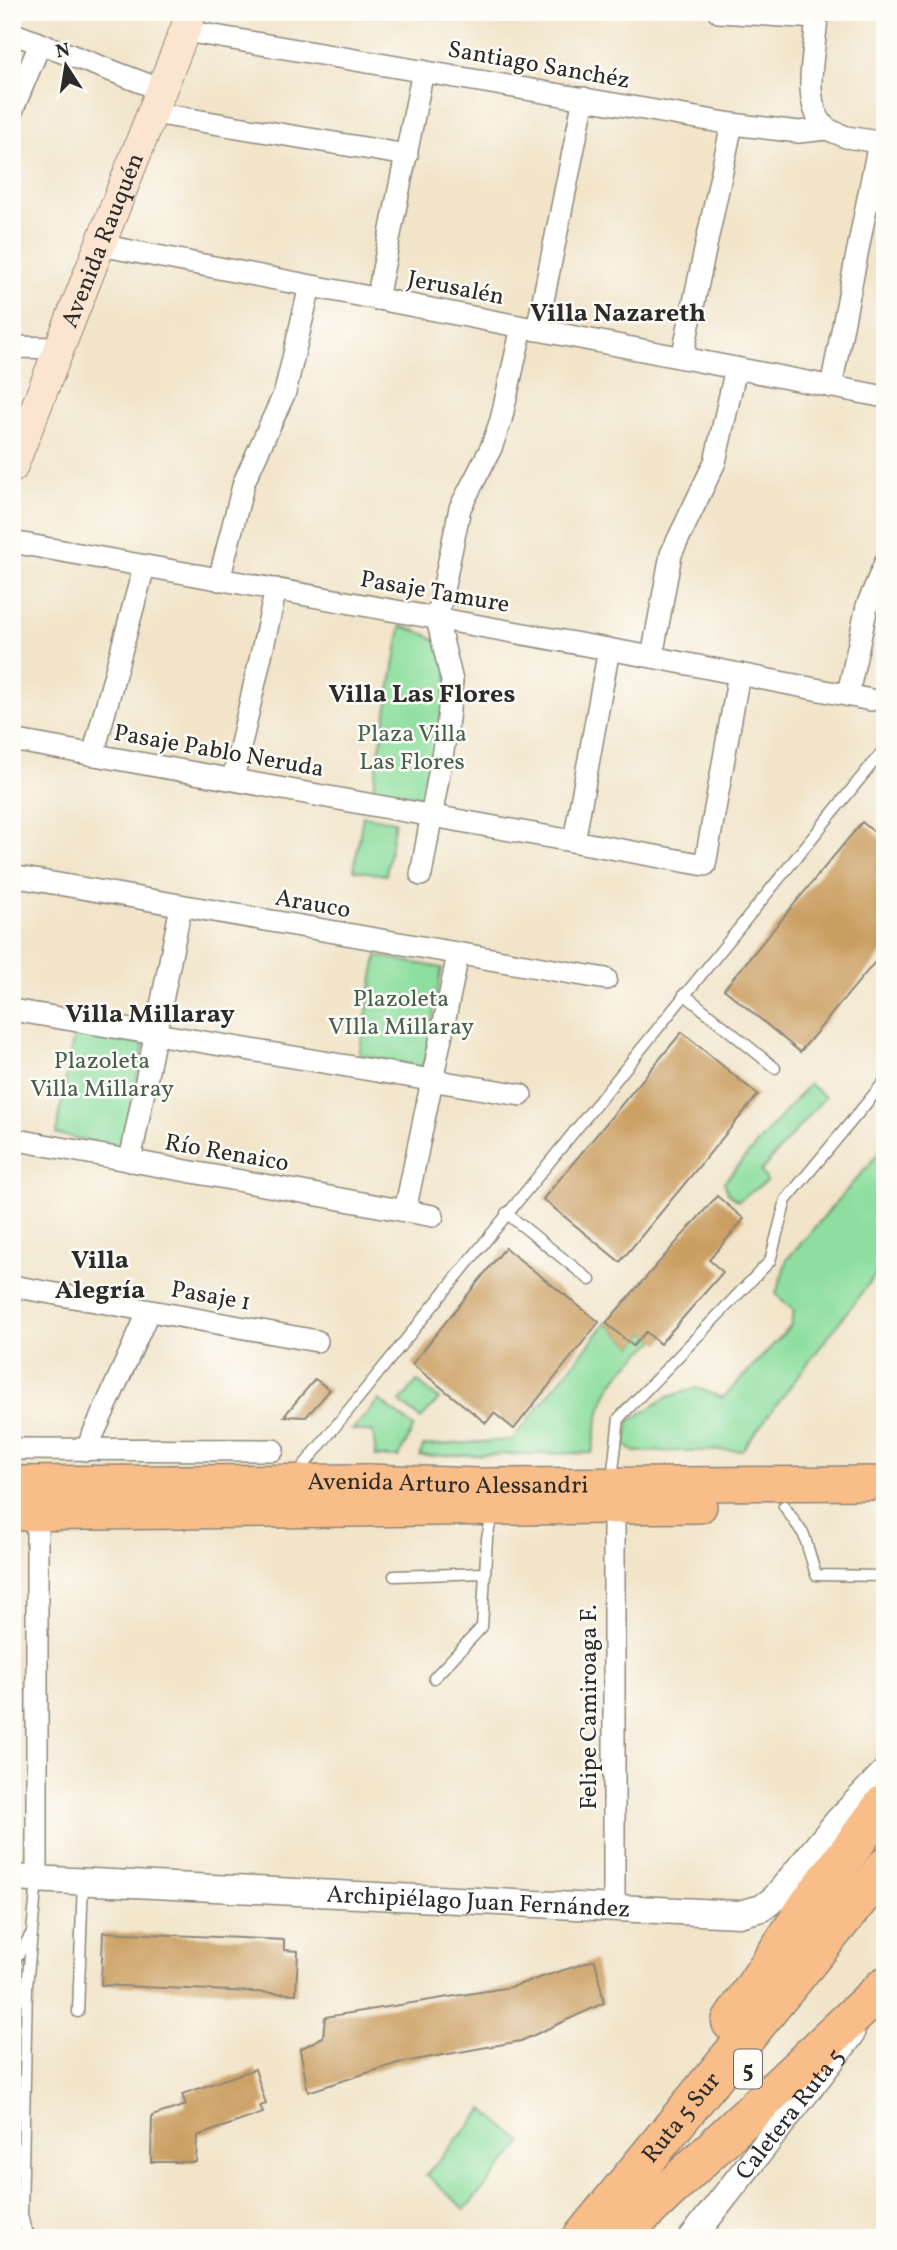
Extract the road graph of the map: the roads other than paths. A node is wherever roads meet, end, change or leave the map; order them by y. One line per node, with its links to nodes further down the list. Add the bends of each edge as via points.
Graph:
1 (719, 12): 2 (street)
2 (817, 15): 11 (street, via 812,103)
3 (189, 22): 6 (street, Santiago Sanchéz); 8 (main road, Avenida Rauquén)
4 (12, 33): 5 (street)
5 (40, 44): 8 (street); 9 (street)
6 (423, 71): 7 (street, Santiago Sanchéz); 13 (street)
7 (584, 98): 10 (street, Santiago Sanchéz); 19 (street)
8 (157, 102): 13 (street); 16 (main road, Avenida Rauquén)
9 (12, 111)
10 (732, 124): 11 (street, Santiago Sanchéz, via 799,132); 22 (street)
11 (827, 129): 12 (street, Santiago Sanchéz)
12 (882, 142): 14 (street)
13 (407, 155): 18 (street)
14 (864, 220): 15 (street); 24 (street)
15 (885, 224)
16 (100, 245): 17 (street, Jerusalén); 21 (main road, Avenida Rauquén)
17 (310, 286): 18 (street, Jerusalén); 30 (street, via 285,392 244,482)
18 (377, 299): 19 (street, Jerusalén)
19 (530, 328): 22 (street, Jerusalén); 32 (street, via 491,448 460,508)
20 (12, 347): 21 (street)
21 (60, 348): 26 (main road, Avenida Rauquén)
22 (682, 358): 23 (street, Jerusalén)
23 (736, 368): 24 (street, Jerusalén); 34 (street, via 715,462 671,554)
24 (831, 387): 25 (street, Jerusalén)
25 (885, 397)
26 (12, 468)
27 (12, 541): 29 (street, Pasaje Tamure)
28 (885, 563): 36 (street, via 867,606)
29 (144, 567): 30 (street, Pasaje Tamure); 40 (street)
30 (219, 580): 31 (street, Pasaje Tamure)
31 (276, 589): 32 (street, Pasaje Tamure); 41 (street)
32 (437, 619): 33 (street, Pasaje Tamure); 42 (street, via 452,681)
33 (609, 649): 34 (street, Pasaje Tamure); 43 (street)
34 (652, 657): 35 (street, Pasaje Tamure)
35 (739, 674): 36 (street, Pasaje Tamure); 43 (street, Pasaje Pablo Neruda, via 705,866)
36 (848, 694): 37 (street, Pasaje Tamure)
37 (878, 702)
38 (12, 740): 40 (street, Pasaje Pablo Neruda)
39 (885, 748): 49 (lane)
40 (93, 755): 41 (street, Pasaje Pablo Neruda)
41 (233, 779): 42 (street, Pasaje Pablo Neruda)
42 (430, 815): 43 (street, Pasaje Pablo Neruda); 44 (street)
43 (574, 841)
44 (421, 875)
45 (12, 876): 46 (street, Arauco)
46 (181, 906): 47 (street, Arauco); 51 (street)
47 (458, 955): 48 (street, Arauco); 54 (street)
48 (606, 979)
49 (684, 994): 52 (lane); 59 (lane)
50 (12, 1010): 51 (street)
51 (156, 1035): 54 (street); 57 (street)
52 (775, 1068)
53 (885, 1081): 70 (lane, via 786,1200 769,1261 619,1418)
54 (433, 1083): 55 (street); 58 (street)
55 (520, 1095)
56 (12, 1139): 57 (street, Río Renaico)
57 (130, 1161): 58 (street, Río Renaico)
58 (405, 1211): 60 (street, Río Renaico)
59 (506, 1213): 61 (lane); 71 (lane)
60 (433, 1216)
61 (590, 1280)
62 (12, 1286): 63 (street, Pasaje 1)
63 (149, 1311): 64 (street, Pasaje 1); 66 (street)
64 (317, 1341)
65 (12, 1449): 66 (street)
66 (86, 1450): 67 (street)
67 (273, 1450)
68 (12, 1483): 71 (main road, Avenida Arturo Alessandri)
69 (885, 1483): 70 (main road, Avenida Arturo Alessandri)
70 (613, 1495): 71 (main road, Avenida Arturo Alessandri, via 477,1485); 73 (main road, Avenida Arturo Alessandri); 74 (main road, Avenida Arturo Alessandri); 86 (street, Felipe Camiroaga F.)
71 (282, 1496): 74 (main road, Avenida Arturo Alessandri); 75 (main road, Avenida Arturo Alessandri)
72 (885, 1505): 73 (main road, Avenida Arturo Alessandri)
73 (784, 1506): 78 (lane, via 804,1535 816,1576)
74 (493, 1509): 76 (lane)
75 (24, 1513): 83 (street)
76 (485, 1573): 77 (lane); 79 (lane, via 482,1626)
77 (394, 1576)
78 (885, 1576)
79 (434, 1678)
80 (885, 1772): 86 (street, Archipiélago Juan Fernández, via 762,1908 739,1914)
81 (885, 1803): 91 (highway, via 779,1947)
82 (885, 1867): 91 (highway, Ruta 5 Sur / 5)
83 (25, 1879): 84 (street, Archipiélago Juan Fernández); 87 (lane)
84 (83, 1882): 86 (street, Archipiélago Juan Fernández); 90 (lane)
85 (885, 1901): 94 (highway, Ruta 5 Sur / 5)
86 (614, 1907)
87 (32, 1933): 88 (lane); 92 (lane, via 22,2214)
88 (12, 1965)
89 (885, 1988): 95 (highway); 96 (street, Caletera Ruta 5)
90 (78, 2012)
91 (617, 2196): 93 (highway, Ruta 5 Sur / 5)
92 (32, 2238)
93 (582, 2238)
94 (610, 2238)
95 (618, 2238)
96 (692, 2238)

